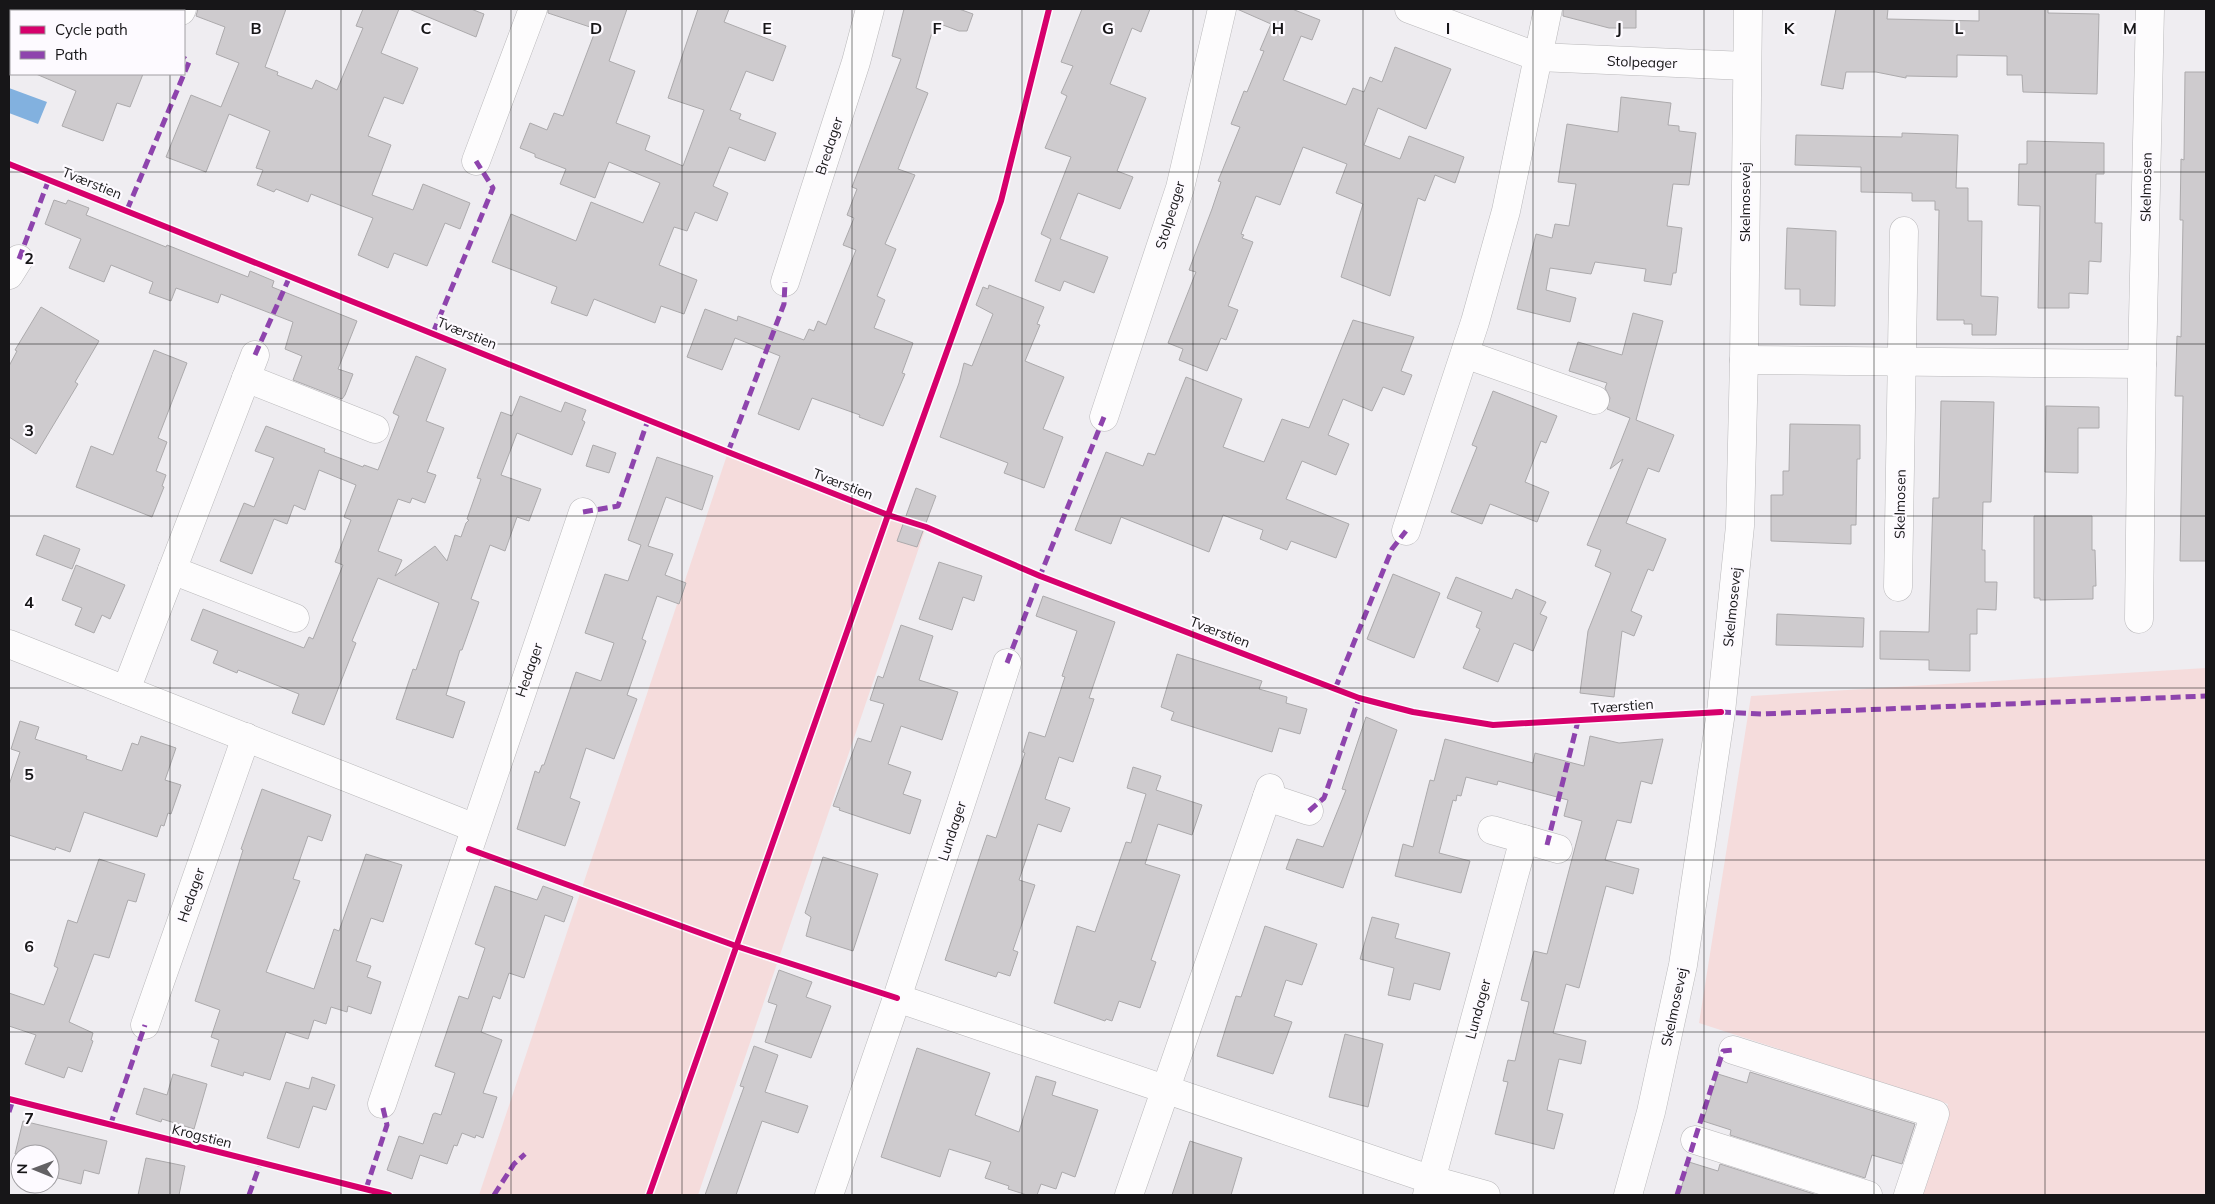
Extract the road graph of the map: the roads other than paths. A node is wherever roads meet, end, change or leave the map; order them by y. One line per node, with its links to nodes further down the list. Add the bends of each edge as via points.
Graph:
1 (533, 9): 10 (street)
2 (870, 9): 12 (street, Bredager)
3 (1222, 9): 18 (street, Stolpeager, via 1180,188)
4 (1409, 9): 8 (street, Stolpeager)
5 (1548, 9): 8 (street)
6 (1748, 9): 9 (street, Skelmosevej)
7 (2150, 9): 16 (street, Skelmosen)
8 (1538, 58): 9 (street, Stolpeager); 13 (street, via 1510,197)
9 (1746, 66): 14 (street, Skelmosevej)
10 (476, 161)
11 (1904, 231): 15 (street, Skelmosen)
12 (785, 282)
13 (1465, 354): 17 (street); 21 (street)
14 (1744, 360): 15 (street); 45 (street, Skelmosevej, via 1740,526 1721,712 1683,965 1651,1112)
15 (1903, 361): 16 (street); 23 (street, Skelmosen)
16 (2142, 364): 25 (street, Skelmosen)
17 (1595, 400)
18 (1104, 417)
19 (375, 429): 22 (street, via 250,366)
20 (584, 512): 31 (street, Hedager)
21 (1406, 531)
22 (172, 570): 24 (street); 28 (street)
23 (1898, 587)
24 (295, 618)
25 (2139, 620)
26 (9, 644): 28 (street)
27 (1007, 663): 35 (street, Lundager)
28 (126, 690): 29 (street)
29 (246, 737): 31 (street); 36 (street, Hedager)
30 (1310, 811): 38 (street, via 1269,792)
31 (475, 828): 39 (street, Hedager)
32 (1492, 830): 33 (street)
33 (1524, 839): 34 (street); 41 (street, Lundager)
34 (1558, 848)
35 (897, 998): 38 (street); 42 (street, Lundager)
36 (145, 1025)
37 (1733, 1050): 47 (street, via 1934,1114)
38 (1165, 1090): 41 (street); 43 (street)
39 (382, 1104)
40 (1695, 1140): 46 (street)
41 (1430, 1188): 44 (street)
42 (829, 1195)
43 (1129, 1195)
44 (1486, 1195)
45 (1628, 1195)
46 (1868, 1195)
47 (1908, 1195)

